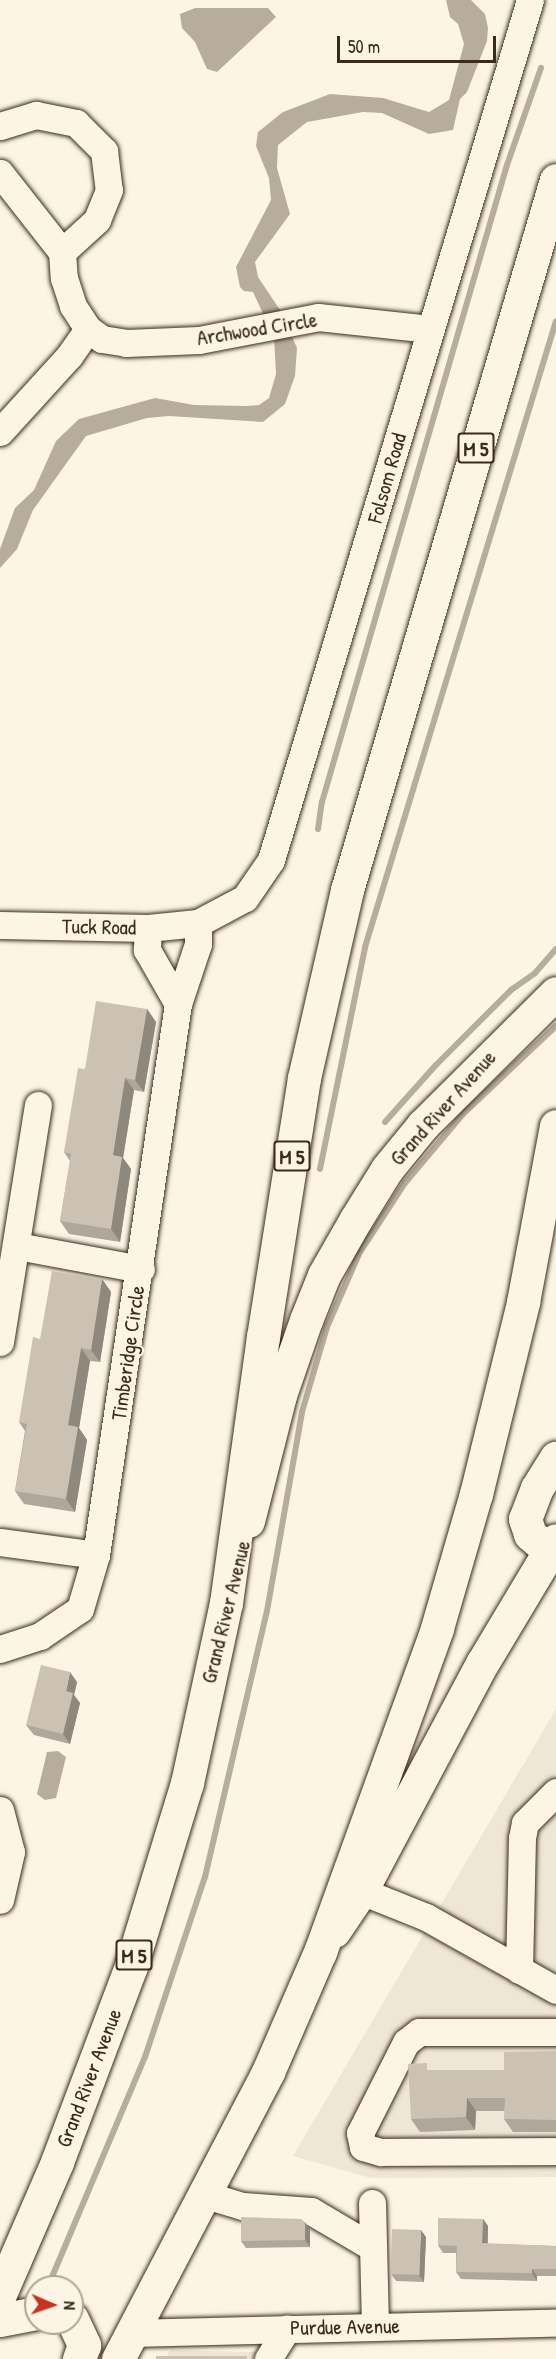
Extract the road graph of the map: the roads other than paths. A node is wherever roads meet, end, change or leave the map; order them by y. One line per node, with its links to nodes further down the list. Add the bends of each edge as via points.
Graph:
1 (530, 0): 7 (street, Folsom Road)
2 (0, 126): 5 (street, via 36,115 76,123 104,151 109,190 97,220)
3 (0, 173): 5 (street)
4 (556, 180): 23 (main road, M 5, via 347,890 304,1078)
5 (62, 252): 6 (street, via 70,297)
6 (88, 329): 7 (street, Archwood Circle, via 102,339 126,343 256,332 335,318); 8 (street, via 70,355)
7 (430, 329): 9 (street, Folsom Road, via 271,860 245,898)
8 (0, 432)
9 (198, 923): 11 (street, Tuck Road); 13 (street, Timberidge Circle, via 198,944)
10 (0, 925): 11 (street, Tuck Road)
11 (148, 928): 13 (street, via 147,950)
12 (556, 993): 23 (main road, Grand River Avenue, via 423,1125 387,1169 324,1275 280,1395)
13 (178, 1005): 17 (street, Timberidge Circle)
14 (38, 1105): 16 (street)
15 (555, 1129): 29 (main road, via 523,1302 476,1494 436,1628)
16 (17, 1246): 17 (street); 18 (street)
17 (141, 1269): 22 (street, Timberidge Circle)
18 (0, 1342)
19 (556, 1458): 21 (main road, via 537,1488 525,1519 530,1534)
20 (0, 1542): 22 (street)
21 (554, 1549): 27 (main road, via 483,1662)
22 (96, 1555): 24 (street, Timberidge Circle, via 80,1609 40,1636)
23 (226, 1603): 37 (main road, Grand River Avenue / M 5, via 187,1783 131,1966 57,2162)
24 (0, 1649)
25 (556, 1792): 30 (street, via 525,1823)
26 (0, 1810): 28 (street, via 11,1852)
27 (361, 1891): 29 (main road); 30 (street, via 426,1917)
28 (0, 1900)
29 (320, 1952): 34 (main road, via 268,2072)
30 (519, 1970): 31 (street)
31 (556, 1989)
32 (556, 2031): 33 (street, via 419,2032 406,2042 360,2133 363,2147 381,2152)
33 (556, 2151)
34 (206, 2195): 36 (street, via 243,2206 311,2211); 44 (main road)
35 (372, 2203): 36 (street)
36 (372, 2247): 41 (street)
37 (0, 2294)
38 (24, 2315): 39 (main road)
39 (0, 2320)
40 (556, 2324): 41 (street, Purdue Avenue)
41 (375, 2326): 42 (street, Purdue Avenue)
42 (286, 2328): 44 (street, Purdue Avenue); 46 (street)
43 (80, 2335): 45 (main road, via 84,2344)
44 (126, 2346)
45 (79, 2359)
46 (268, 2359)

